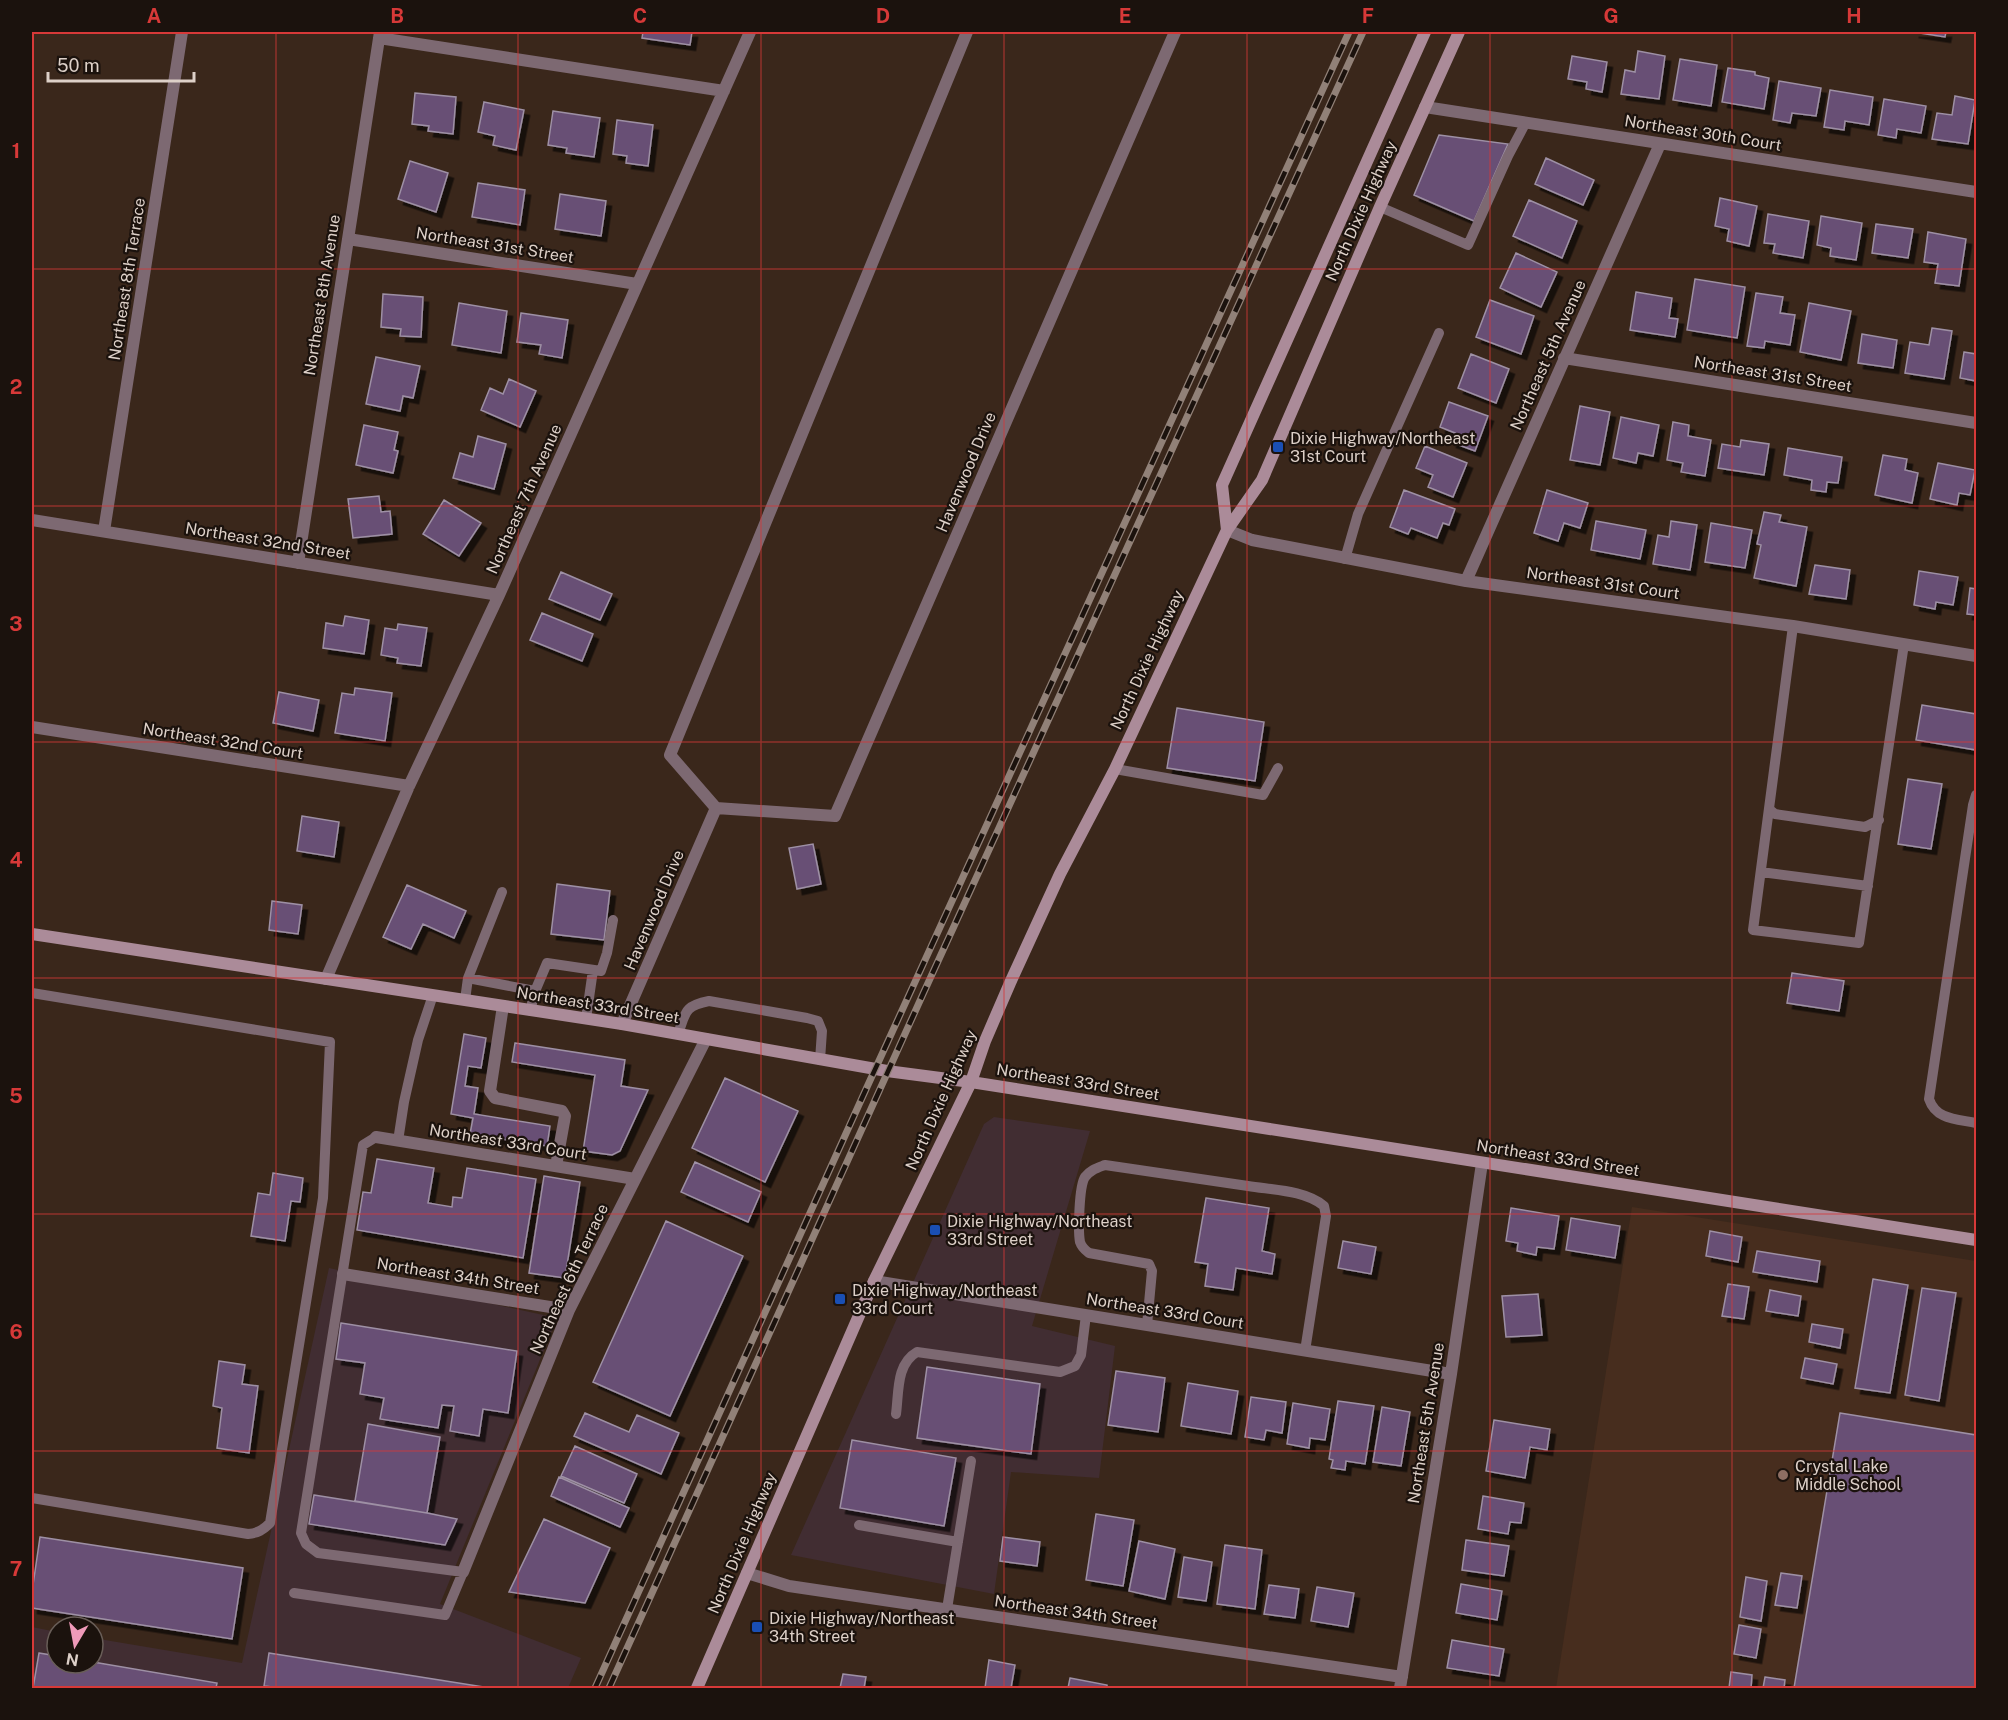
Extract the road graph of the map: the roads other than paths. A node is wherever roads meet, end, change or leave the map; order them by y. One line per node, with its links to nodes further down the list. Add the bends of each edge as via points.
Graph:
1 (182, 32): 21 (street, Northeast 8th Terrace)
2 (750, 32): 8 (street, Northeast 7th Avenue)
3 (967, 32): 34 (street, via 670,754)
4 (1175, 32): 34 (street, Havenwood Drive, via 835,816)
5 (1425, 32): 20 (main road, North Dixie Highway, via 1222,485)
6 (1459, 32): 9 (main road, North Dixie Highway)
7 (379, 35): 8 (street); 14 (street, Northeast 8th Avenue)
8 (724, 91): 15 (street, Northeast 7th Avenue)
9 (1425, 107): 10 (street, Northeast 30th Court); 13 (main road, North Dixie Highway)
10 (1526, 122): 11 (street, Northeast 30th Court); 13 (lane, via 1468,245)
11 (1660, 144): 12 (street, Northeast 30th Court); 17 (street, Northeast 5th Avenue)
12 (1977, 192)
13 (1380, 207): 20 (main road, North Dixie Highway, via 1262,480)
14 (348, 239): 15 (street, Northeast 31st Street); 23 (street, Northeast 8th Avenue)
15 (637, 284): 25 (street, Northeast 7th Avenue)
16 (1439, 333): 22 (lane, via 1358,514)
17 (1564, 358): 18 (street, Northeast 31st Street); 24 (street, Northeast 5th Avenue)
18 (1977, 423)
19 (32, 520): 21 (street, Northeast 32nd Street)
20 (1227, 530): 22 (street, Northeast 31st Court, via 1252,540); 31 (main road, North Dixie Highway)
21 (104, 531): 23 (street, Northeast 32nd Street)
22 (1346, 559): 24 (street, Northeast 31st Court)
23 (298, 563): 25 (street, Northeast 32nd Street)
24 (1466, 581): 26 (street, Northeast 31st Court)
25 (499, 595): 32 (street, Northeast 7th Avenue)
26 (1793, 626): 27 (street, Northeast 31st Court); 35 (lane)
27 (1904, 644): 28 (street, Northeast 31st Court); 36 (lane)
28 (1977, 656)
29 (32, 727): 32 (street, Northeast 32nd Court)
30 (1278, 768): 31 (lane, via 1263,795)
31 (1115, 769): 56 (main road, North Dixie Highway, via 1060,874 985,1041)
32 (409, 786): 44 (street, Northeast 7th Avenue)
33 (1977, 795): 57 (lane, via 1929,1099 1937,1114)
34 (716, 808): 52 (street, Havenwood Drive)
35 (1769, 809): 36 (lane, via 1774,814 1865,826); 37 (lane)
36 (1879, 820): 38 (lane)
37 (1761, 872): 38 (lane); 38 (lane, via 1753,930 1859,943)
38 (1868, 886)
39 (502, 892): 43 (lane)
40 (613, 920): 42 (lane, via 601,971)
41 (32, 934): 44 (main road, Northeast 33rd Street)
42 (593, 970): 45 (lane, via 547,963); 51 (lane)
43 (468, 978): 45 (lane); 48 (lane)
44 (326, 979): 47 (main road, Northeast 33rd Street)
45 (535, 991): 50 (lane)
46 (32, 993): 73 (lane, via 330,1042 323,1198 270,1523 264,1530 248,1534)
47 (433, 995): 48 (main road, Northeast 33rd Street); 59 (lane, via 418,1041)
48 (465, 1000): 49 (main road, Northeast 33rd Street)
49 (503, 1006): 50 (main road, Northeast 33rd Street); 61 (street, via 490,1091 495,1098 562,1111 565,1116)
50 (531, 1011): 51 (main road, Northeast 33rd Street)
51 (586, 1018): 52 (main road, Northeast 33rd Street)
52 (622, 1024): 53 (main road, Northeast 33rd Street)
53 (678, 1034): 54 (main road, Northeast 33rd Street); 55 (lane, via 686,1011 694,1004 709,1001 807,1018 818,1021 822,1031)
54 (706, 1040): 55 (main road, Northeast 33rd Street); 62 (street, Northeast 6th Terrace)
55 (820, 1060): 56 (main road, Northeast 33rd Street)
56 (971, 1082): 60 (main road, Northeast 33rd Street); 65 (main road, North Dixie Highway)
57 (1977, 1122)
58 (376, 1137): 59 (street, Northeast 33rd Court); 64 (lane, via 363,1145)
59 (398, 1140): 61 (street, Northeast 33rd Court)
60 (1482, 1163): 63 (main road, Northeast 33rd Street); 70 (street, Northeast 5th Avenue)
61 (556, 1166): 62 (street, Northeast 33rd Court)
62 (635, 1179): 66 (street, Northeast 6th Terrace)
63 (1977, 1240)
64 (343, 1274): 66 (street, Northeast 34th Street); 76 (lane, via 301,1533 306,1544 318,1553)
65 (874, 1281): 67 (street, Northeast 33rd Court); 77 (main road, North Dixie Highway)
66 (569, 1310): 76 (street, Northeast 6th Terrace)
67 (1086, 1315): 68 (street, Northeast 33rd Court); 71 (lane, via 1081,1355 1075,1366 1060,1372 917,1352 902,1366)
68 (1147, 1325): 69 (street, Northeast 33rd Court); 69 (lane, via 1152,1279 1149,1264 1089,1253 1080,1242 1084,1179 1093,1169 1105,1166 1200,1179 1299,1195 1324,1206 1326,1216)
69 (1305, 1351): 70 (street, Northeast 33rd Court)
70 (1451, 1374): 80 (street, Northeast 5th Avenue)
71 (896, 1414)
72 (971, 1461): 75 (lane)
73 (32, 1498)
74 (859, 1525): 75 (lane)
75 (958, 1542): 79 (lane)
76 (463, 1572): 78 (lane, via 445,1615)
77 (747, 1573): 79 (street, Northeast 34th Street, via 789,1586); 81 (main road, North Dixie Highway)
78 (294, 1593)
79 (947, 1609): 80 (street, Northeast 34th Street)
80 (1401, 1683)
81 (697, 1689)

